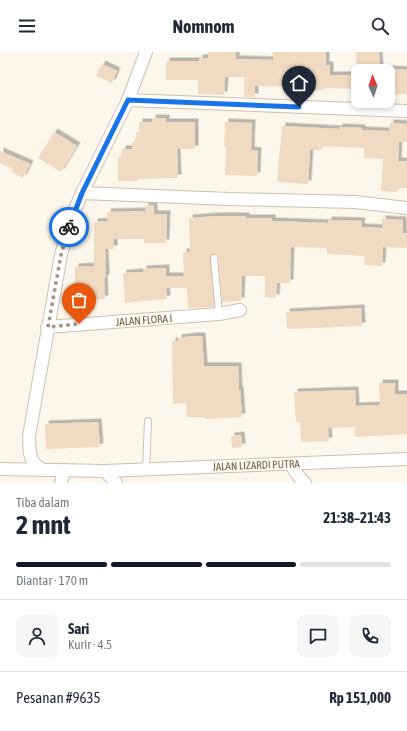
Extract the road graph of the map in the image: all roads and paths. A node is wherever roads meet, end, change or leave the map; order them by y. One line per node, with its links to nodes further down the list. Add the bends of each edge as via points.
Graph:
1 (146, 52): 2 (street)
2 (128, 100): 3 (street); 4 (street)
3 (407, 111)
4 (82, 193): 5 (street, via 355,202); 9 (street, via 72,216 61,255)
5 (407, 208)
6 (214, 258): 8 (lane)
7 (240, 310): 8 (street, JALAN FLORA I)
8 (219, 314): 9 (street, JALAN FLORA I)
9 (48, 327): 14 (street, via 30,436 30,456 35,465)
10 (148, 421): 16 (lane)
11 (407, 459): 12 (street, JALAN LIZARDI PUTRA)
12 (290, 464): 16 (street, JALAN LIZARDI PUTRA); 18 (street)
13 (0, 469): 14 (street, JALAN LIZARDI PUTRA)
14 (43, 470): 15 (street, JALAN LIZARDI PUTRA)
15 (64, 470): 17 (street, JALAN LIZARDI PUTRA); 19 (street)
16 (146, 470): 17 (street, JALAN LIZARDI PUTRA)
17 (105, 471): 20 (street)
18 (301, 482)
19 (61, 483)
20 (116, 483)

